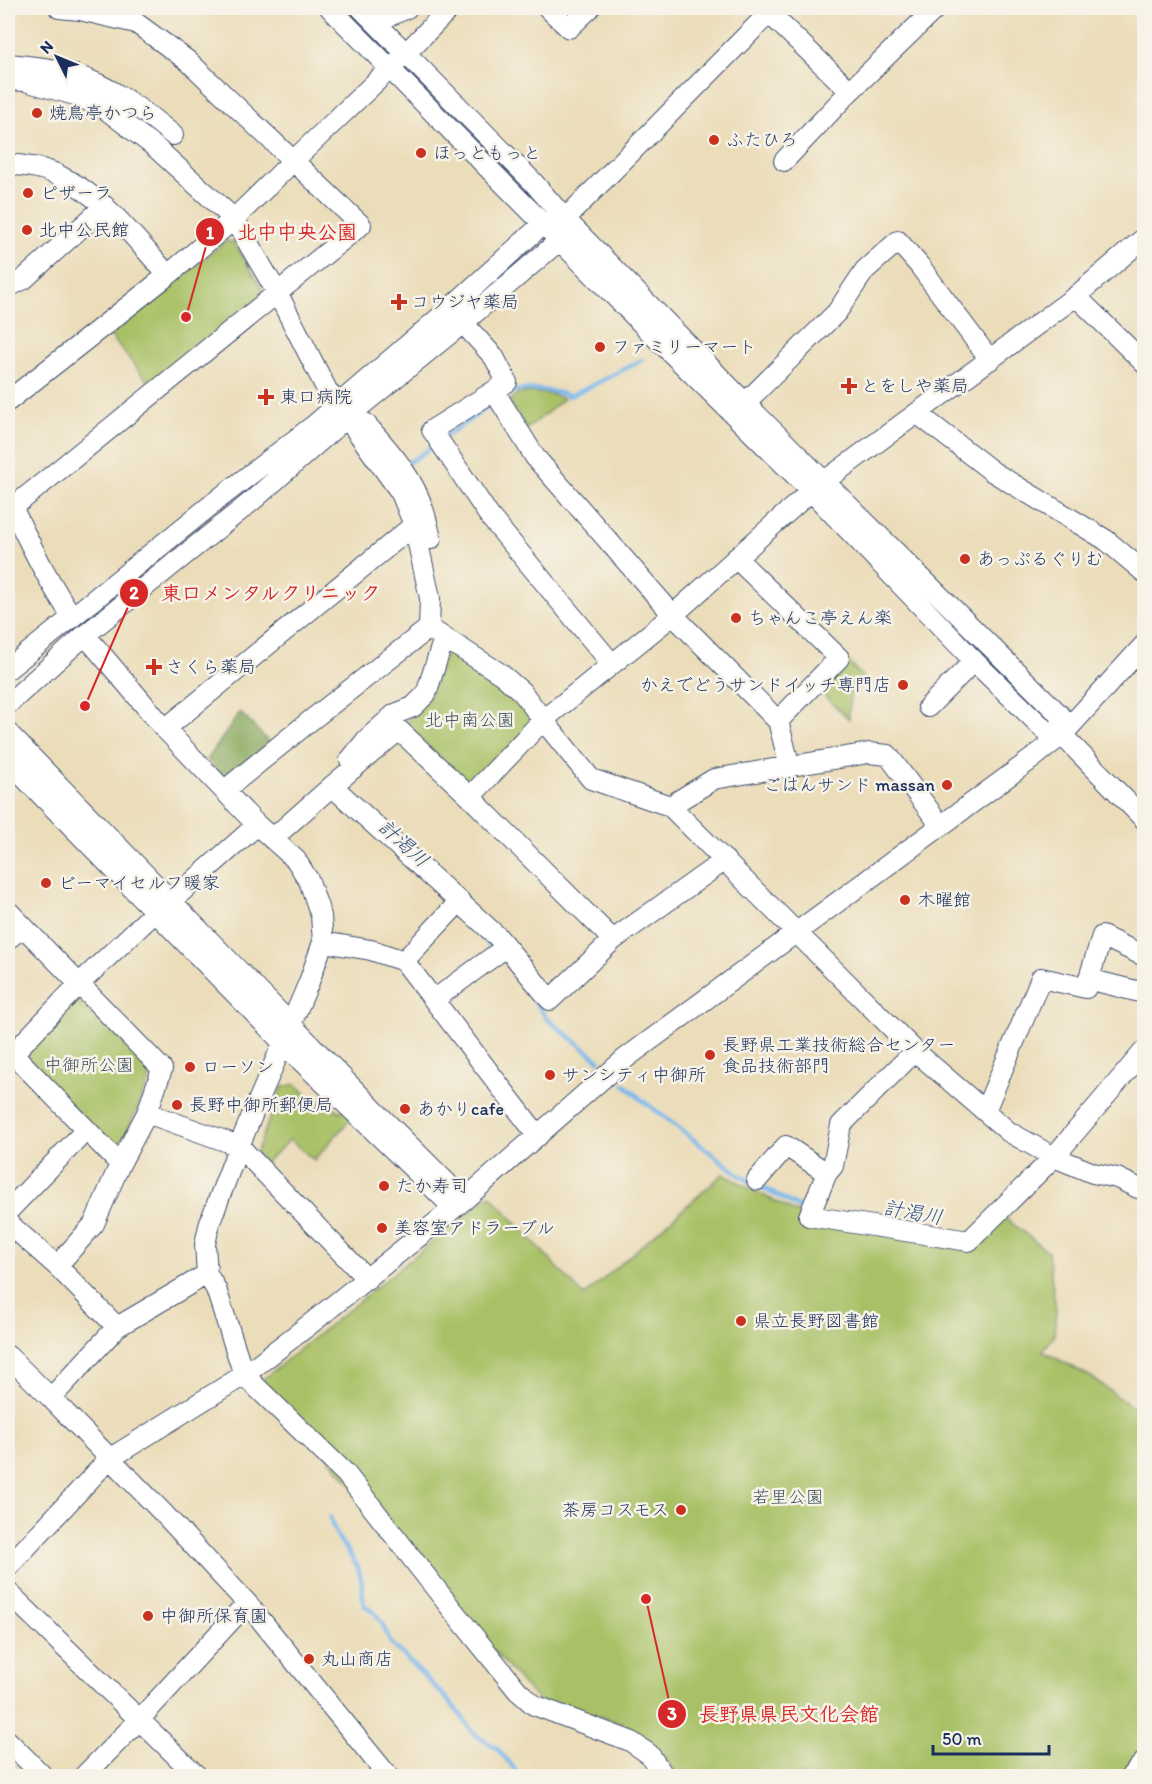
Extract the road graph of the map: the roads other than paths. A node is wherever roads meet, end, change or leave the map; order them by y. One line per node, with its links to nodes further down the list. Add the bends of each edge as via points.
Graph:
1 (59, 8): 15 (street, via 136,23 188,61)
2 (330, 8): 11 (street)
3 (361, 8): 9 (street)
4 (450, 8): 9 (street)
5 (548, 8): 6 (street, via 569,28)
6 (590, 8)
7 (936, 8): 13 (street)
8 (769, 9): 13 (street); 20 (street)
9 (406, 54): 11 (street); 20 (street)
10 (8, 64): 14 (street, via 73,74 137,106)
11 (389, 68): 15 (street); 21 (street)
12 (8, 81): 19 (street, via 25,81 65,92 104,108 155,147)
13 (850, 91): 16 (street)
14 (173, 135)
15 (292, 161): 19 (street); 26 (street, via 361,225)
16 (784, 161)
17 (8, 165): 18 (street, via 57,174)
18 (105, 206): 24 (street); 25 (street, via 24,279)
19 (234, 219): 24 (street); 26 (street)
20 (565, 219): 21 (street); 23 (street); 33 (street)
21 (544, 223): 23 (street); 35 (street, via 447,311)
22 (1144, 238): 27 (street)
23 (560, 240): 28 (street); 36 (street)
24 (168, 275): 32 (street)
25 (8, 287)
26 (278, 294): 35 (street, via 327,390); 37 (street)
27 (1076, 296): 29 (street); 30 (street)
28 (463, 323): 31 (street, via 494,357 507,382); 35 (street)
29 (990, 360): 33 (street, via 897,241 865,270 837,312); 34 (street)
30 (1144, 363)
31 (494, 391): 41 (street, via 535,458); 47 (street, via 432,430 490,517)
32 (8, 401)
33 (745, 404): 36 (street)
34 (918, 414): 36 (street); 40 (street, via 993,472 1106,540)
35 (350, 415): 38 (street, via 401,493); 42 (street, via 314,426); 43 (street, via 394,456 424,510 439,578); 44 (street, via 252,501)
36 (817, 486): 39 (street); 46 (street); 55 (street, via 1061,716)
37 (10, 504): 42 (street)
38 (414, 525): 43 (street); 53 (street)
39 (736, 558): 41 (street); 52 (street, via 839,658)
40 (1144, 572)
41 (673, 615): 47 (street); 52 (street)
42 (72, 616): 48 (street)
43 (437, 634): 51 (street, via 501,674 522,692); 59 (street, via 310,721); 64 (street, via 428,695 395,714 349,761)
44 (84, 635): 49 (street); 53 (street)
45 (1144, 645): 55 (street)
46 (974, 661): 50 (street); 55 (street, via 1047,732)
47 (612, 664): 51 (street)
48 (8, 669)
49 (8, 704)
50 (928, 707)
51 (543, 720): 60 (street); 61 (street, via 591,779)
52 (778, 721): 57 (street)
53 (165, 729): 59 (street)
54 (8, 733): 67 (street)
55 (1062, 735): 62 (street); 63 (street)
56 (8, 761): 67 (street)
57 (790, 767): 61 (street, via 714,779); 63 (street, via 869,753 888,755)
58 (332, 786): 60 (street, via 399,730); 64 (street); 66 (street)
59 (225, 790): 64 (street)
60 (470, 796): 72 (street)
61 (670, 806): 65 (street)
62 (1144, 819)
63 (941, 826): 70 (street)
64 (265, 831): 67 (street); 73 (street, via 296,860 309,881 321,916)
65 (725, 860): 70 (street); 72 (street)
66 (460, 901): 74 (street); 76 (street)
67 (162, 905): 78 (street); 81 (street); 82 (street)
68 (8, 911): 69 (street)
69 (23, 927): 71 (street); 78 (street)
70 (796, 932): 83 (street); 89 (street, via 626,1058)
71 (8, 939)
72 (613, 940): 74 (street, via 550,1000)
73 (323, 942): 76 (street, via 371,950); 81 (street)
74 (506, 947): 80 (street)
75 (1144, 956): 77 (street, via 1102,936)
76 (404, 961): 80 (street)
77 (1088, 979): 79 (street); 86 (street, via 1086,987 1041,978)
78 (79, 984): 85 (street); 87 (street, via 162,1069)
79 (1144, 993)
80 (434, 1000): 89 (street)
81 (292, 1026): 82 (street); 96 (street)
82 (284, 1044): 90 (street); 96 (street)
83 (915, 1051): 86 (street); 93 (street, via 841,1125 833,1167)
84 (1144, 1051): 91 (street)
85 (10, 1056): 88 (street)
86 (985, 1111): 91 (street, via 1009,1132)
87 (147, 1113): 90 (street); 92 (street)
88 (86, 1130): 92 (street); 97 (street)
89 (538, 1136): 96 (street)
90 (239, 1146): 100 (street, via 210,1222); 101 (street)
91 (1054, 1157): 93 (street, via 969,1242 809,1216); 95 (street)
92 (120, 1164): 99 (street, via 94,1224)
93 (827, 1173): 94 (street, via 786,1146)
94 (757, 1180)
95 (1144, 1189)
96 (459, 1204): 101 (street)
97 (8, 1211)
98 (8, 1223): 99 (street)
99 (57, 1266): 102 (street)
100 (207, 1274): 102 (street); 104 (street, via 216,1289)
101 (366, 1279): 104 (street)
102 (117, 1327): 105 (street)
103 (8, 1356): 105 (street)
104 (244, 1375): 106 (street); 116 (street, via 346,1474 518,1691 534,1705 630,1741 649,1754)
105 (51, 1398): 106 (street)
106 (110, 1459): 107 (street); 109 (street)
107 (8, 1567)
108 (8, 1592): 110 (street)
109 (247, 1603): 110 (street); 115 (street)
110 (139, 1720): 113 (street); 114 (street)
111 (8, 1741): 112 (street)
112 (43, 1776)
113 (84, 1776)
114 (197, 1776)
115 (388, 1776)
116 (664, 1776)

